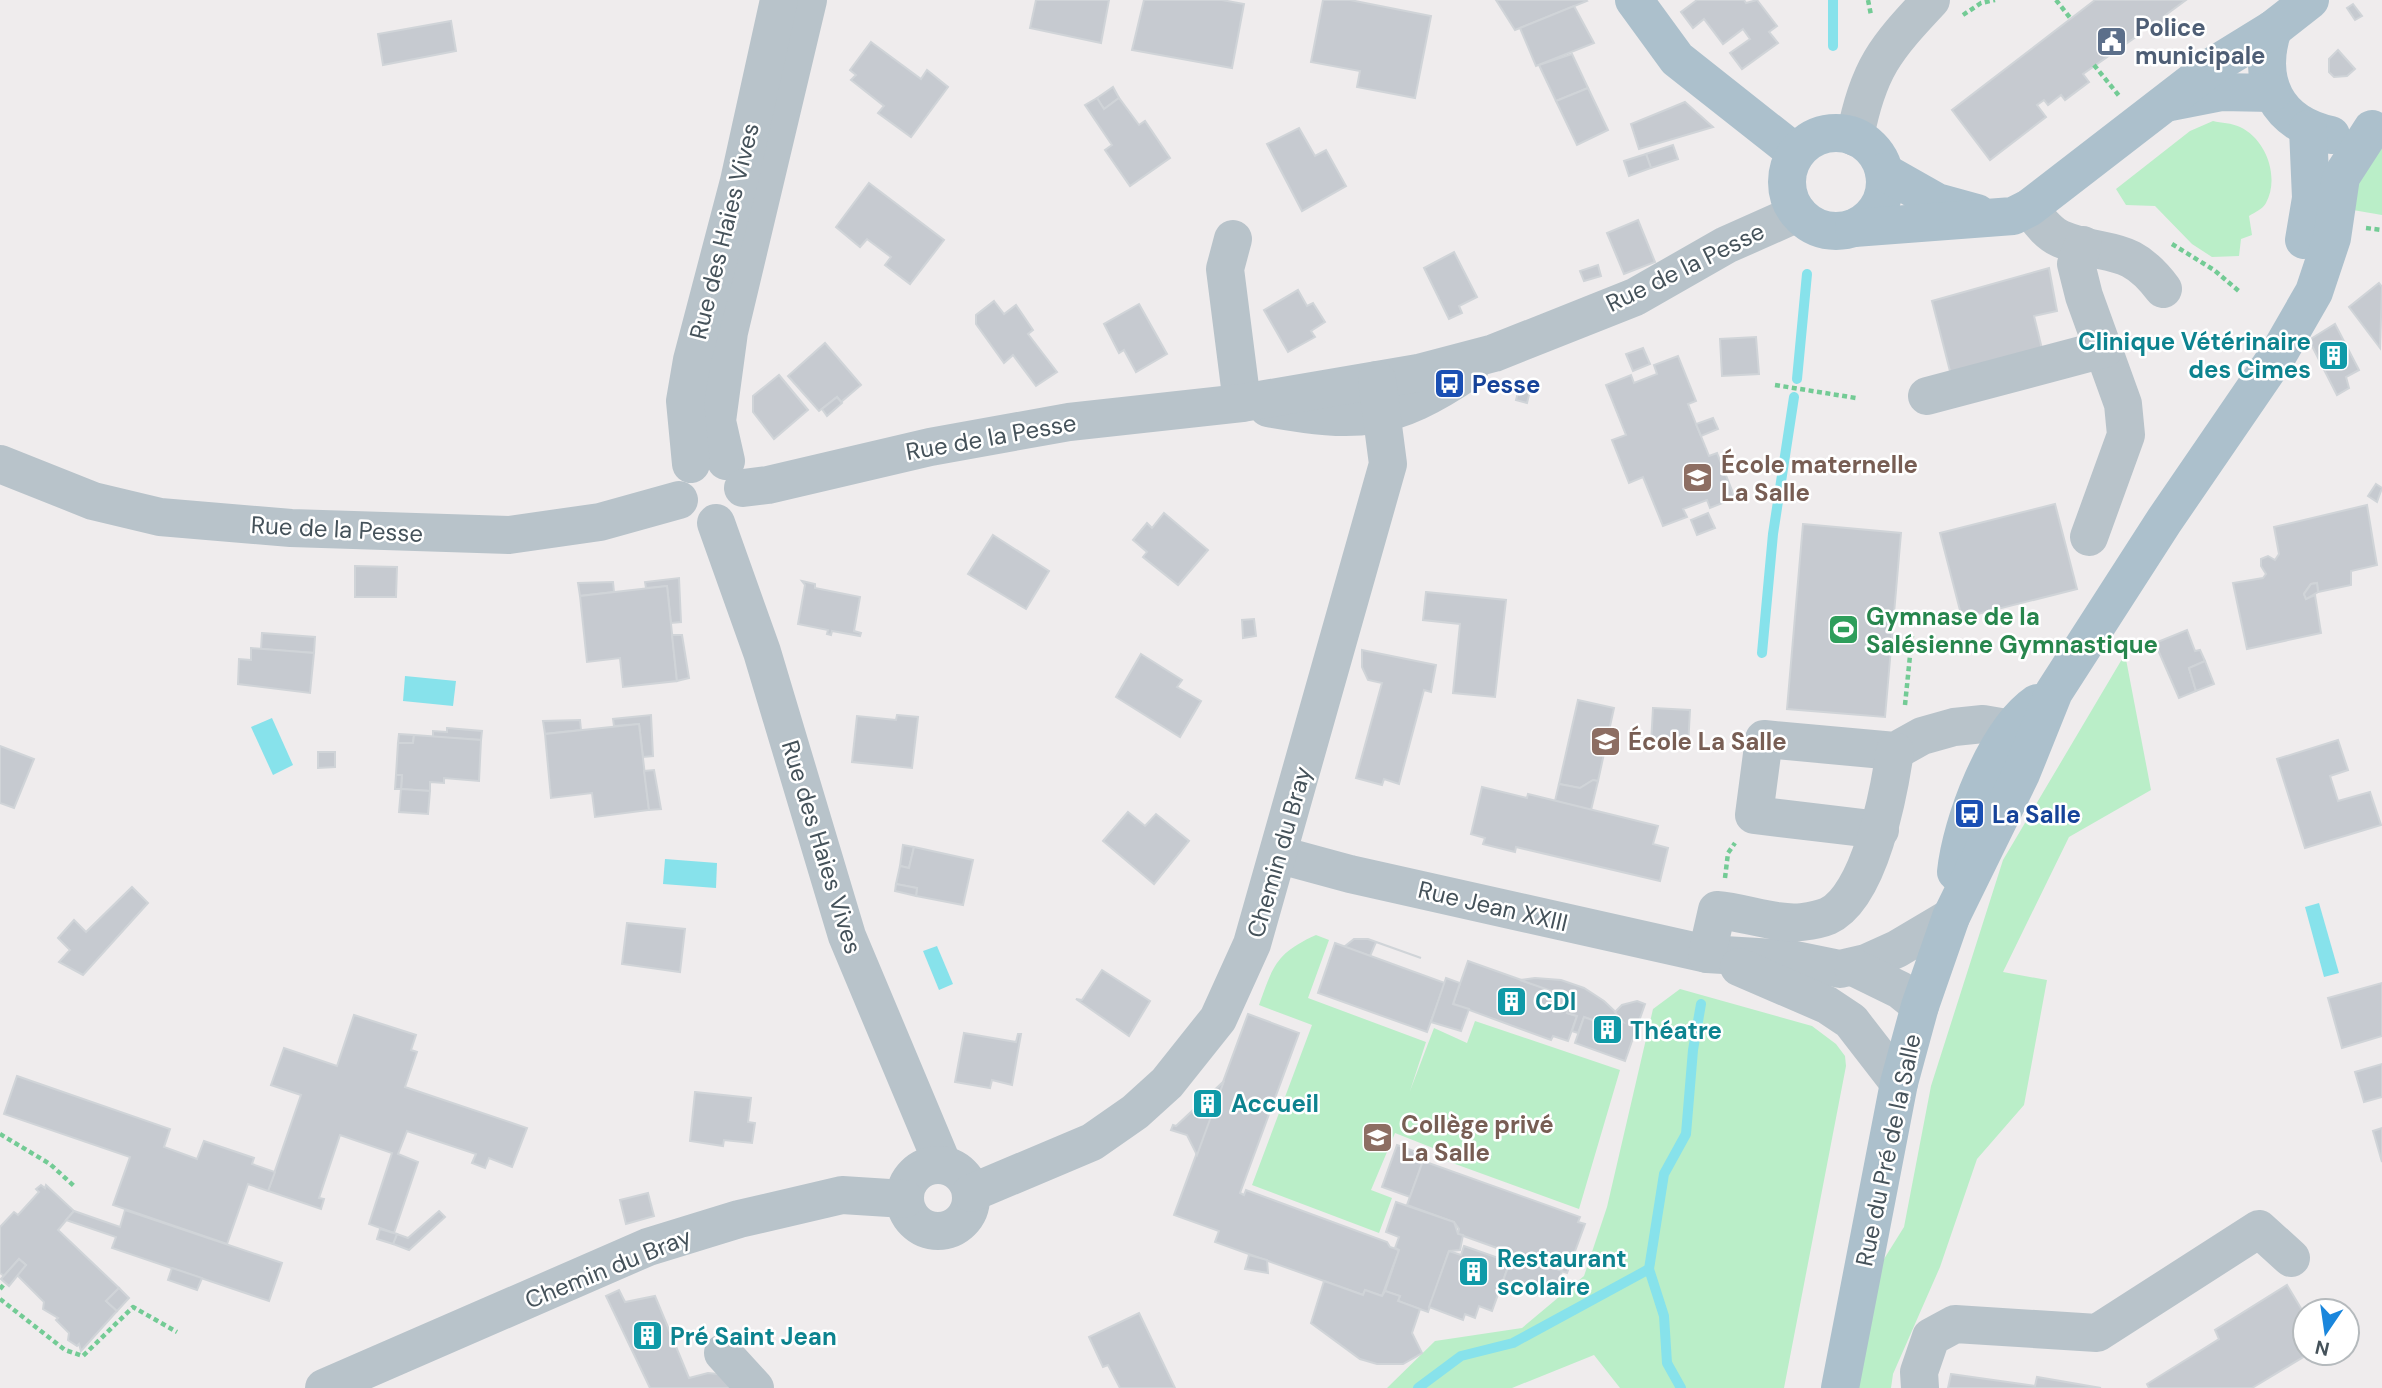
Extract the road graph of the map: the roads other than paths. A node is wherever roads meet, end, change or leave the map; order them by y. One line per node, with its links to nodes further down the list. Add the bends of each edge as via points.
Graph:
1 (779, 0): 25 (street, Rue des Haies Vives, via 685,401)
2 (808, 0): 25 (street, Rue des Haies Vives, via 729,332 717,421)
3 (1634, 0): 12 (main road, via 1677,60)
4 (1931, 0): 11 (street, via 1882,54 1862,101)
5 (2310, 0): 6 (main road)
6 (2273, 29): 7 (main road, via 2265,61); 8 (main road, via 2213,66)
7 (2272, 93): 8 (main road, via 2221,92); 10 (main road, via 2285,111)
8 (2166, 103): 15 (main road)
9 (2377, 125): 10 (main road, via 2349,135); 27 (main road, Rue du Pré de la Salle, via 2341,177 2332,238 2314,292 2279,353)
10 (2308, 129): 27 (main road, Rue du Pré de la Salle, via 2311,198 2296,284 2192,445)
11 (1855, 136): 12 (main road, via 1823,135); 13 (main road, via 1874,151)
12 (1796, 153): 14 (main road, via 1787,172 1788,194)
13 (1884, 172): 15 (main road, via 1937,202); 16 (main road, via 1883,196 1872,215)
14 (1798, 213): 16 (main road, via 1813,226 1832,231); 22 (street, Rue de la Pesse, via 1726,245 1635,297 1494,353 1419,402)
15 (2014, 213): 16 (main road); 18 (street, via 2060,239)
16 (1854, 228)
17 (1233, 239): 23 (street, via 1225,269)
18 (2083, 245): 19 (street, via 2129,256); 20 (street, via 2076,264)
19 (2163, 289)
20 (2104, 349): 21 (street); 29 (street, via 2123,404 2126,435)
21 (1927, 396)
22 (1379, 398): 23 (street, Rue de la Pesse, via 1328,418); 34 (street, Chemin du Bray, via 1388,464)
23 (1242, 403): 25 (street, Rue de la Pesse, via 1069,422 930,447 768,485)
24 (0, 464): 26 (street, Rue de la Pesse, via 93,501 160,517 291,528 509,535 600,522)
25 (720, 471): 26 (street, via 678,484); 28 (street, via 743,498 733,515)
26 (679, 500): 28 (street, via 693,519)
27 (2164, 521): 30 (main road, Rue du Pré de la Salle)
28 (716, 523): 41 (street, Rue des Haies Vives, via 762,652 847,936)
29 (2089, 537)
30 (2054, 692): 31 (main road, Rue du Pré de la Salle, via 2028,709); 35 (main road, Rue du Pré de la Salle, via 2021,774)
31 (2012, 729): 32 (street, via 1983,723 1954,726); 35 (main road, Rue du Pré de la Salle, via 1969,814 1958,853)
32 (1898, 750): 33 (street); 33 (street, via 1764,739 1754,815)
33 (1880, 830): 36 (street, via 1847,900 1829,916 1799,922 1717,909)
34 (1280, 855): 36 (street, Rue Jean XXIII); 42 (street, Chemin du Bray, via 1252,944 1218,1019 1167,1083 1092,1142)
35 (1951, 917): 37 (street, Rue Jean XXIII, via 1897,949); 38 (main road, Rue du Pré de la Salle)
36 (1707, 954): 37 (street, Rue Jean XXIII); 39 (street, Rue Jean XXIII, via 1827,1005)
37 (1853, 967): 38 (street, Rue Jean XXIII, via 1900,990)
38 (1920, 1006): 39 (street); 40 (main road, Rue du Pré de la Salle)
39 (1851, 1021): 40 (street, Rue Jean XXIII)
40 (1899, 1083): 48 (main road, Rue du Pré de la Salle)
41 (943, 1165): 42 (street, via 962,1174); 43 (street, via 916,1173)
42 (971, 1193): 43 (street, via 971,1204 960,1223 941,1231 912,1219)
43 (905, 1199): 46 (street, Chemin du Bray, via 842,1195 648,1247)
44 (2291, 1258): 49 (street, via 2259,1229 2097,1334 1955,1324 1931,1336 1919,1372)
45 (723, 1353): 47 (street)
46 (324, 1388)
47 (755, 1388)
48 (1840, 1388)
49 (1920, 1388)

